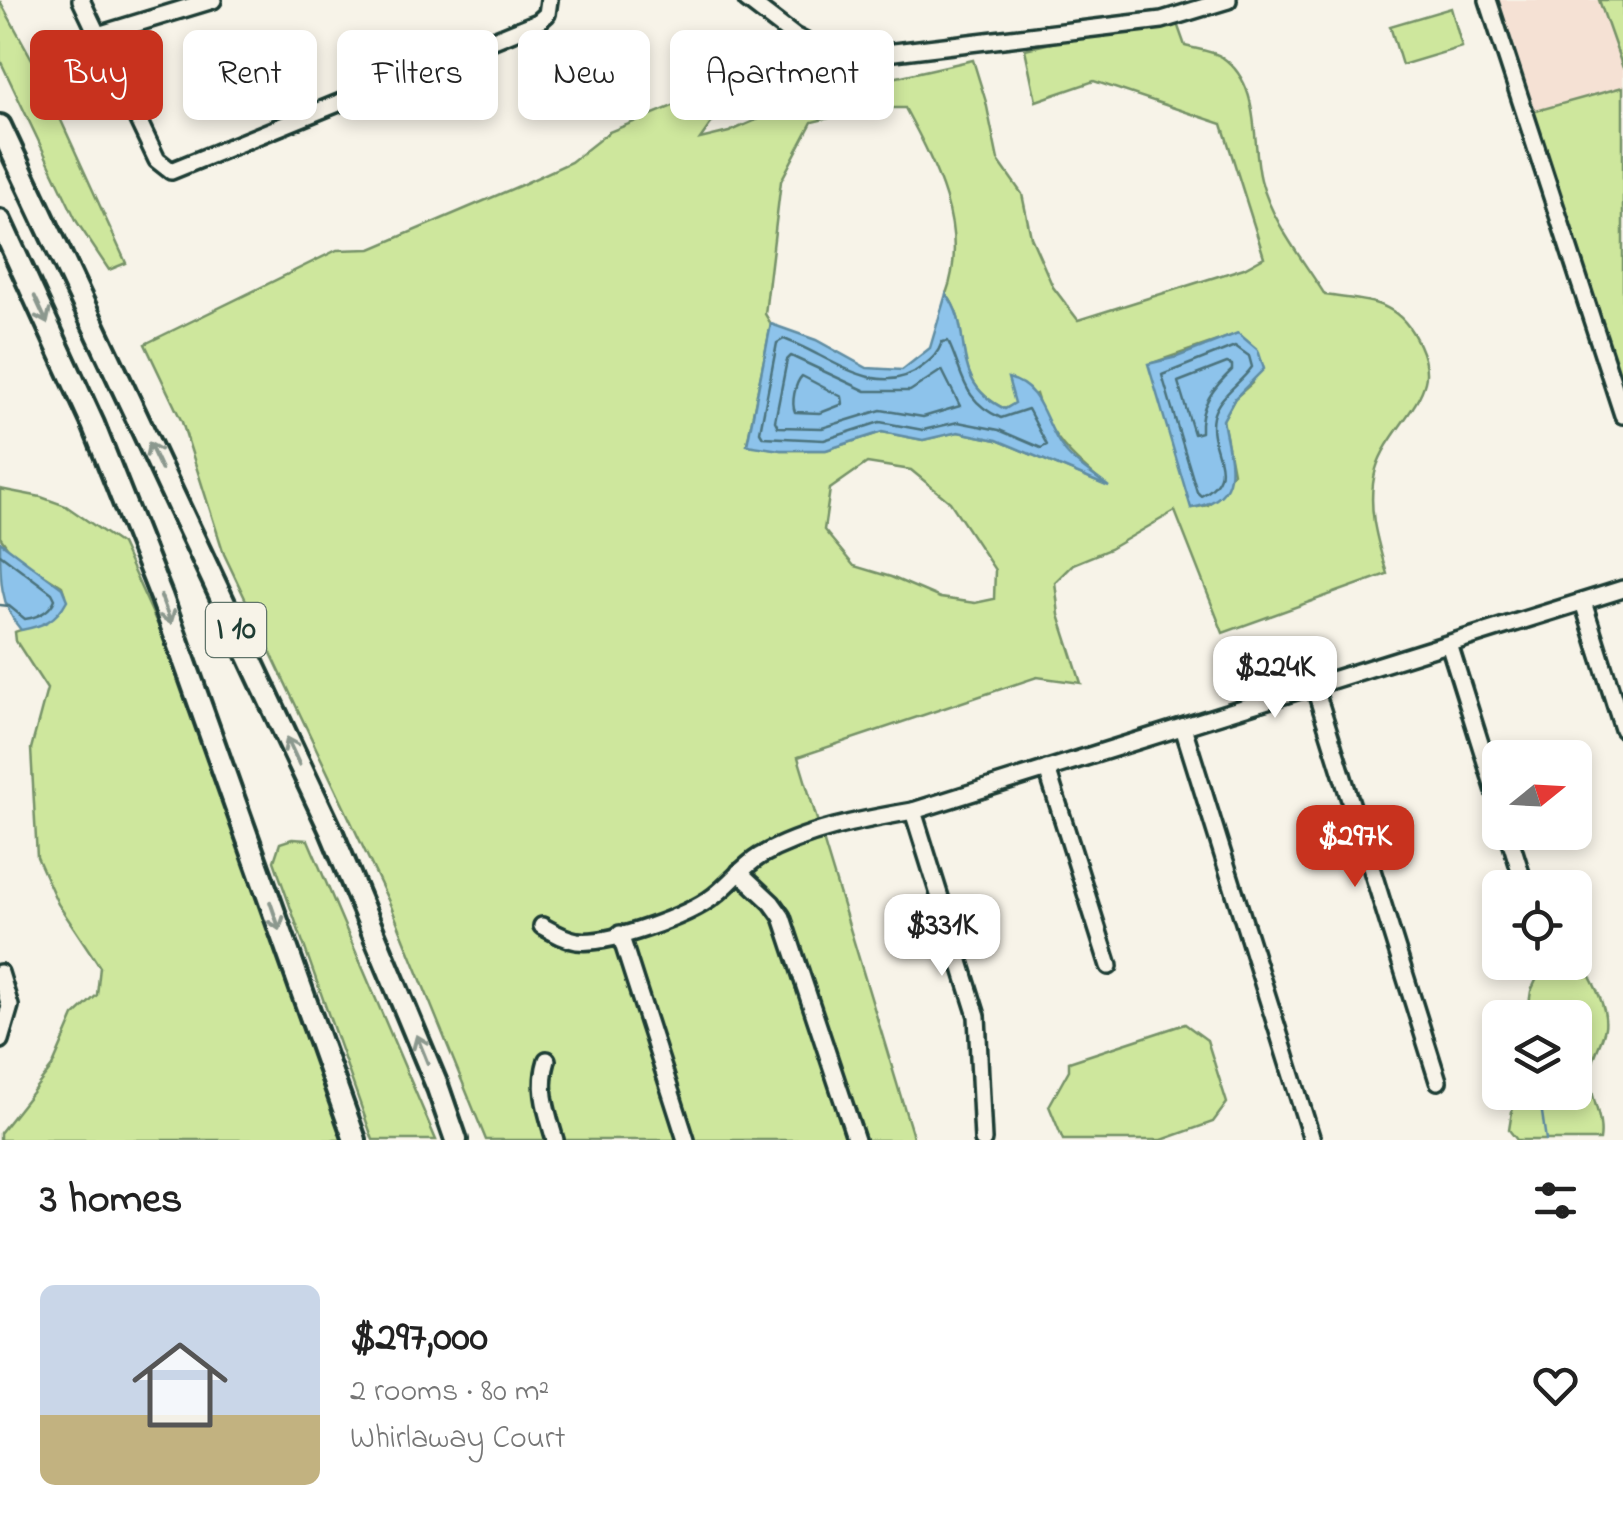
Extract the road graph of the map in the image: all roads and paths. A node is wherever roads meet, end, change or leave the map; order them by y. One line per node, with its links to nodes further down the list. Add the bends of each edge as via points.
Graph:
1 (82, 0): 7 (street)
2 (212, 0): 8 (street)
3 (747, 0): 4 (street, via 814,46 869,55 1162,20)
4 (1228, 0)
5 (1488, 0): 12 (street)
6 (549, 2): 9 (street, via 538,22 176,170 157,160)
7 (96, 30)
8 (114, 30)
9 (138, 120)
10 (0, 126): 31 (highway, I 10, one-way to 10, via 331,831)
11 (0, 221): 30 (highway, I 10, one-way to 30, via 93,424 162,598)
12 (1623, 416)
13 (1623, 589): 14 (street)
14 (1584, 602): 15 (street); 18 (street)
15 (1449, 644): 16 (street); 19 (street)
16 (1314, 686): 17 (street); 29 (street)
17 (1183, 726): 20 (street); 36 (street)
18 (1623, 729)
19 (1482, 749)
20 (1047, 769): 21 (street); 25 (street)
21 (913, 811): 22 (street, via 793,841); 35 (street, via 977,1016)
22 (739, 872): 24 (street, via 692,910); 34 (street, via 782,918)
23 (542, 926): 24 (street, via 579,941)
24 (620, 934): 33 (street)
25 (1110, 966)
26 (0, 973): 27 (street, via 10,1006)
27 (0, 1040)
28 (547, 1060): 32 (street, via 543,1099)
29 (1438, 1081)
30 (354, 1140)
31 (456, 1140)
32 (556, 1140)
33 (686, 1140)
34 (856, 1140)
35 (983, 1140)
36 (1312, 1140)

